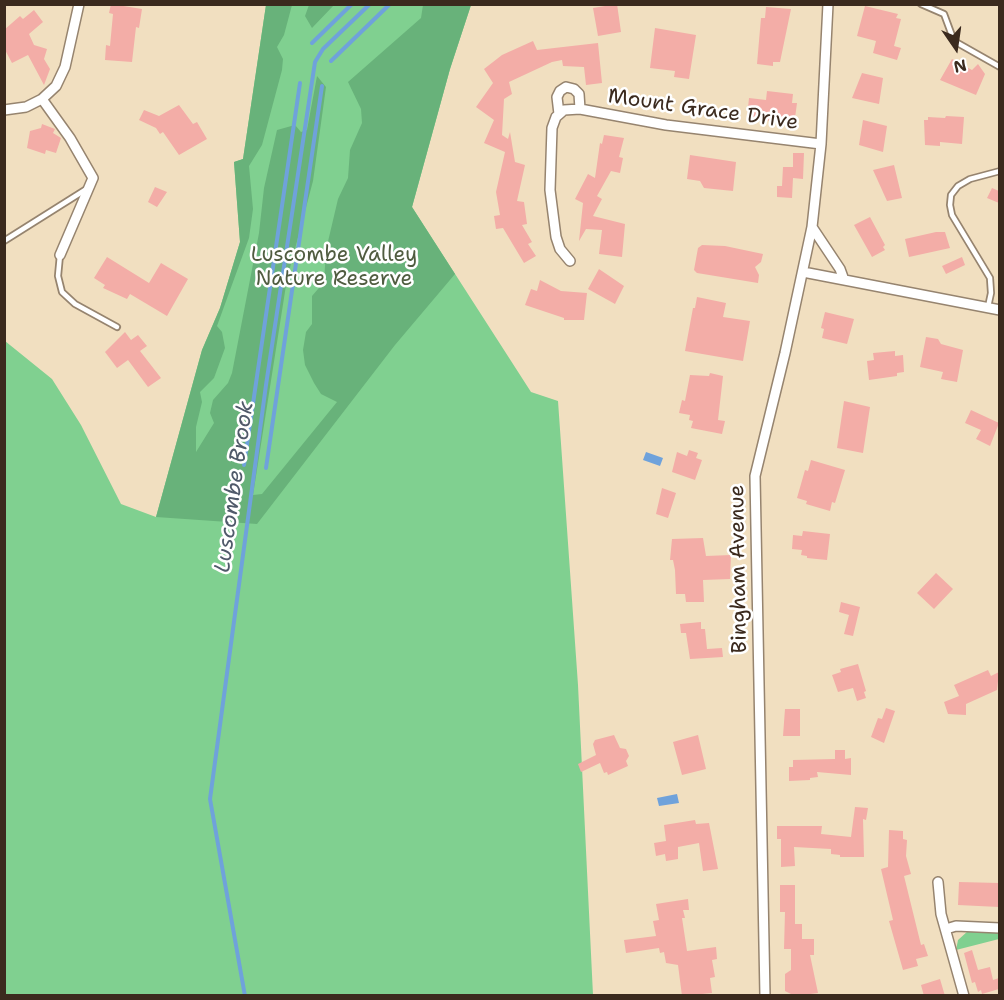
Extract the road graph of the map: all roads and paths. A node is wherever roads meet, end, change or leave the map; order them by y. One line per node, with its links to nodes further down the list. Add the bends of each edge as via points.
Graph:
1 (79, 4): 5 (street, via 65,67 56,86)
2 (828, 4): 9 (street, Bingham Avenue)
3 (921, 4): 4 (lane, via 944,14 954,41)
4 (999, 67)
5 (42, 99): 6 (street); 11 (street, via 89,169 93,178)
6 (4, 110)
7 (580, 110): 8 (street, Mount Grace Drive); 8 (street, Mount Grace Drive, via 579,94 566,87 557,98); 9 (street, Mount Grace Drive, via 678,127)
8 (559, 114): 15 (street, Mount Grace Drive, via 552,128 550,190 556,237)
9 (820, 144): 12 (street, Bingham Avenue)
10 (999, 171): 18 (lane, via 958,186 950,205 952,215 990,278)
11 (87, 189): 13 (lane); 14 (street)
12 (812, 227): 16 (street, Bingham Avenue); 17 (street)
13 (4, 241)
14 (60, 255): 20 (lane, via 58,276 62,292 75,304)
15 (570, 261)
16 (803, 272): 17 (street); 24 (street, Bingham Avenue, via 755,476)
17 (844, 280): 18 (street)
18 (988, 307): 19 (street)
19 (999, 309)
20 (117, 327)
21 (938, 882): 23 (street)
22 (999, 928): 23 (street)
23 (946, 929): 25 (street)
24 (765, 996)
25 (964, 996)

